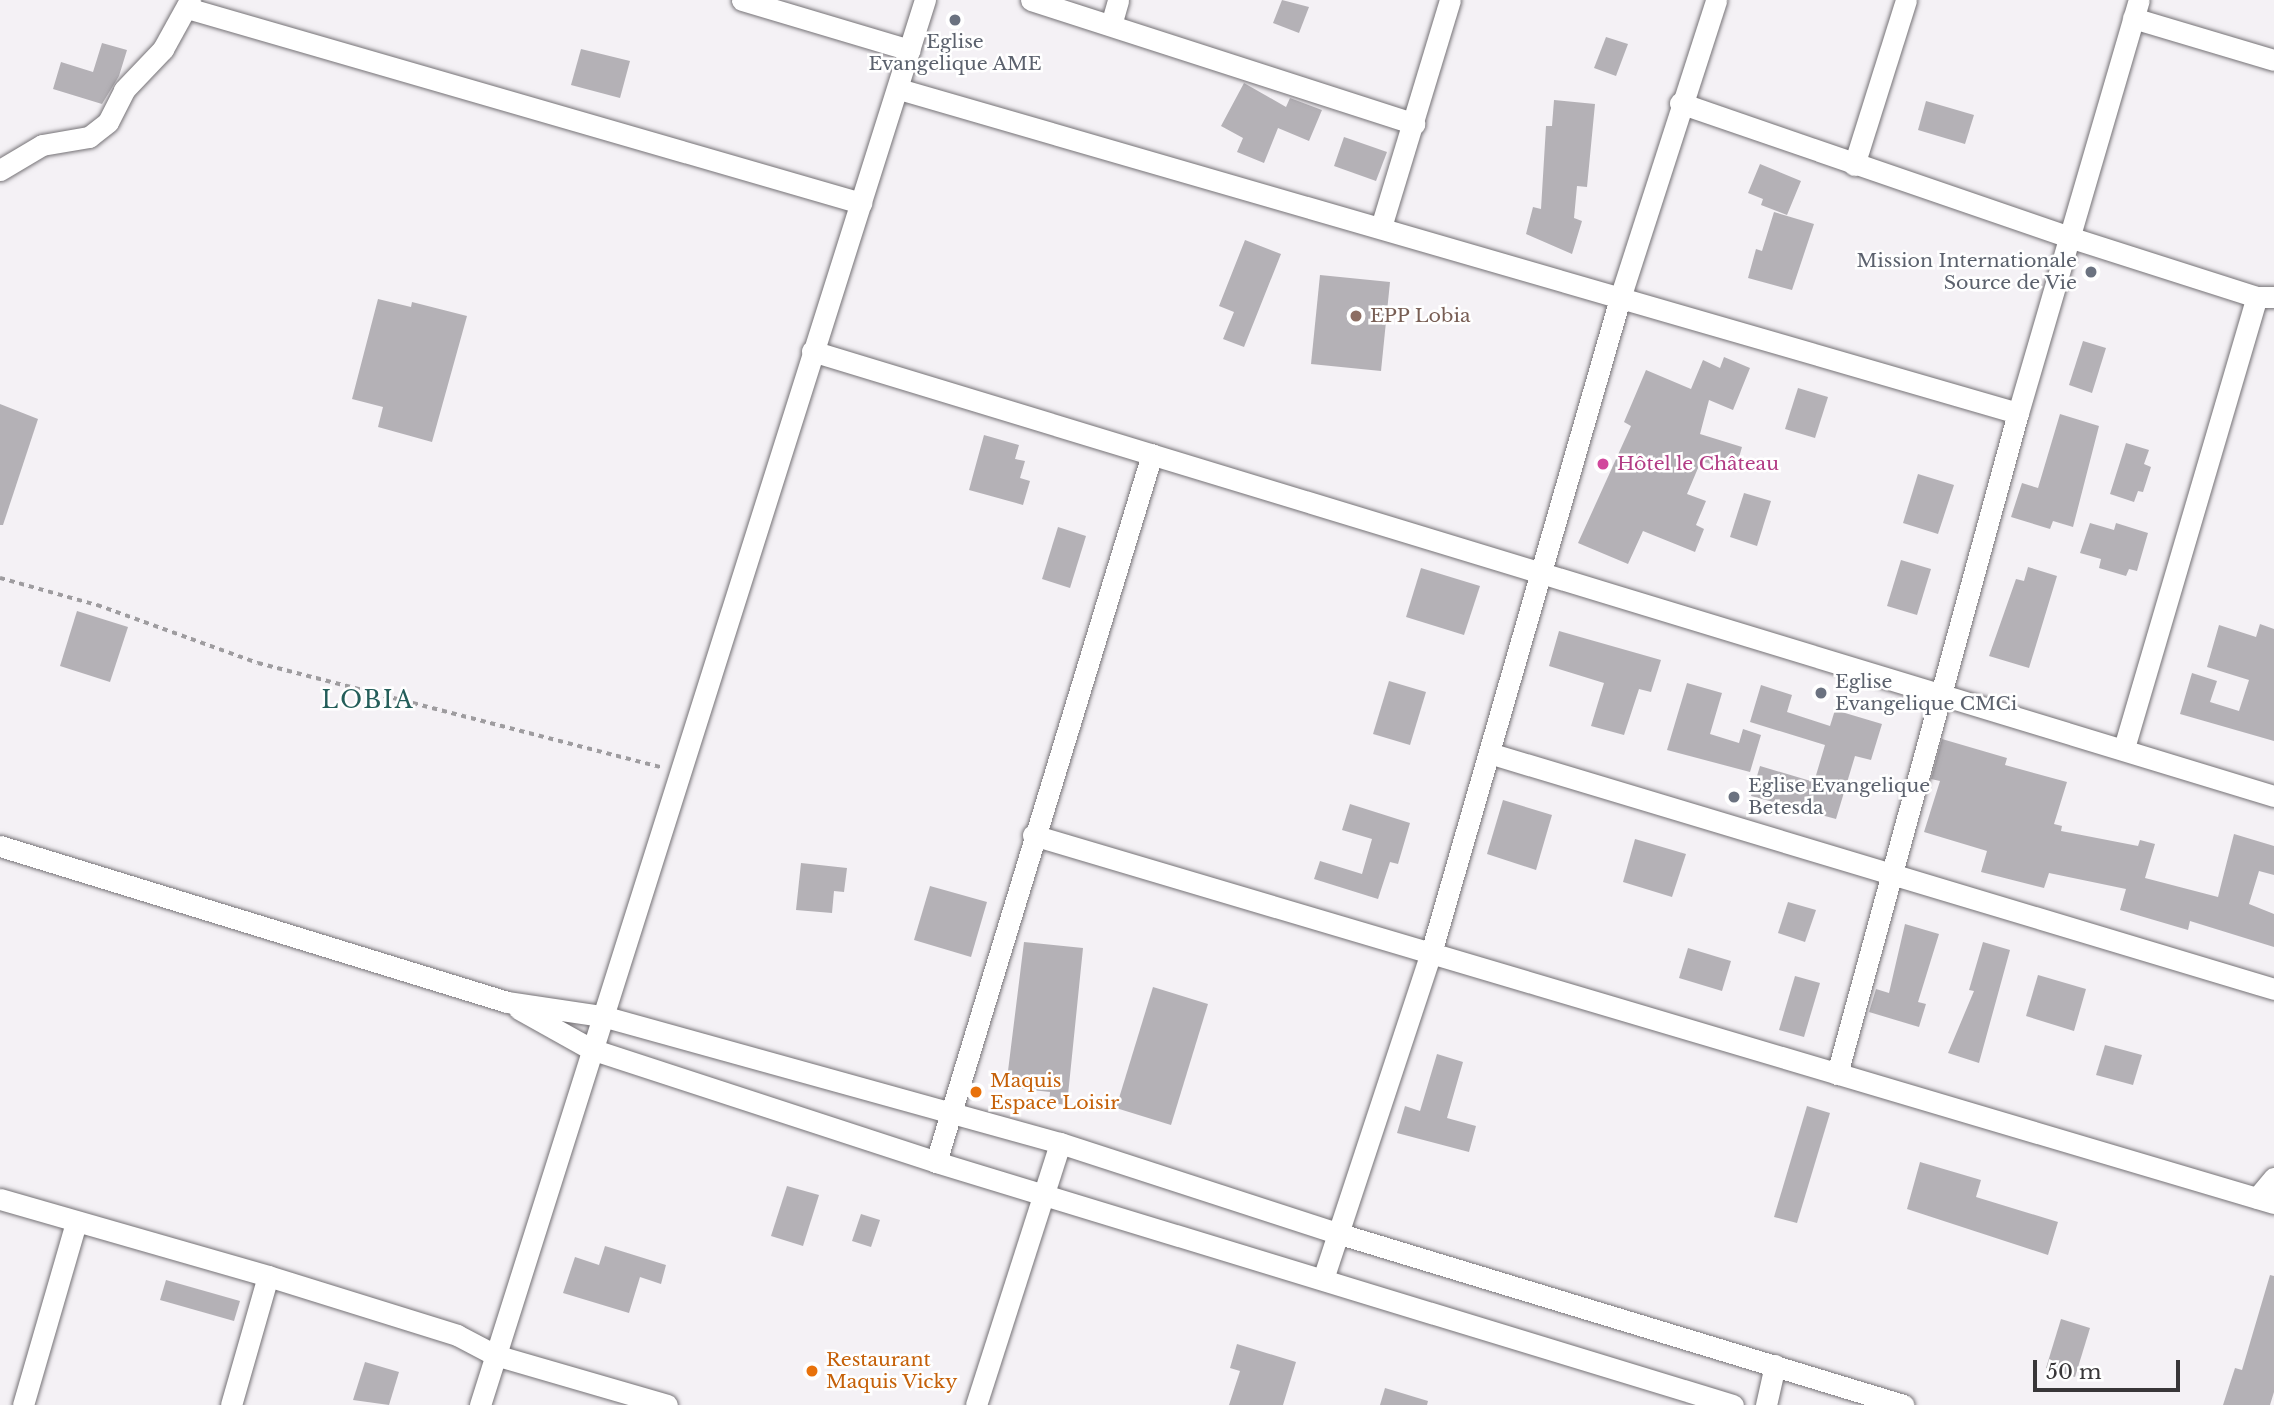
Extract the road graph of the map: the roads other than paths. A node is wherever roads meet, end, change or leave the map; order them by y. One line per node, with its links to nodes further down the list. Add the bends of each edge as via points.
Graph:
1 (742, 0): 11 (street)
2 (925, 0): 11 (street)
3 (1031, 0): 10 (street)
4 (1118, 0): 10 (street)
5 (1450, 0): 15 (street)
6 (1716, 0): 14 (street)
7 (1906, 0): 16 (street)
8 (188, 4): 17 (street, via 163,49 124,90 108,122 89,137 43,145); 18 (street)
9 (2136, 9): 12 (street); 20 (street)
10 (1111, 25): 15 (street)
11 (910, 50): 13 (street)
12 (2274, 60)
13 (899, 89): 18 (street); 19 (street)
14 (1680, 103): 16 (street); 22 (street)
15 (1414, 124): 19 (street)
16 (1854, 165): 20 (street)
17 (0, 170)
18 (861, 203): 23 (street)
19 (1381, 227): 22 (street)
20 (2069, 237): 21 (street); 24 (street)
21 (2266, 297): 28 (street)
22 (1620, 298): 24 (street); 26 (street)
23 (811, 351): 25 (street); 37 (street)
24 (2018, 413): 27 (street)
25 (1152, 454): 26 (street); 31 (street)
26 (1540, 570): 27 (street); 29 (street)
27 (1939, 695): 28 (street); 33 (street)
28 (2124, 748): 30 (street)
29 (1489, 754): 33 (street); 34 (street)
30 (2274, 796)
31 (1033, 835): 34 (street); 40 (street)
32 (0, 846): 36 (street)
33 (1892, 876): 35 (street); 39 (street)
34 (1431, 953): 39 (street); 48 (street)
35 (2274, 989)
36 (506, 1002): 37 (street); 38 (street)
37 (602, 1016): 38 (street); 40 (street)
38 (591, 1049): 42 (street); 51 (street)
39 (1838, 1074): 46 (street)
40 (948, 1115): 41 (street); 42 (street)
41 (1060, 1143): 44 (street); 48 (street)
42 (936, 1162): 44 (street)
43 (2274, 1178): 46 (street)
44 (1044, 1194): 50 (street); 57 (street)
45 (0, 1199): 47 (street)
46 (2266, 1200)
47 (76, 1222): 49 (street); 53 (street)
48 (1336, 1233): 50 (street); 52 (street)
49 (268, 1276): 51 (street, via 457,1335); 54 (street)
50 (1323, 1279): 58 (street)
51 (495, 1355): 55 (street); 56 (street)
52 (1775, 1365): 59 (street); 60 (street)
53 (23, 1405)
54 (231, 1405)
55 (480, 1405)
56 (667, 1405)
57 (976, 1405)
58 (1734, 1405)
59 (1766, 1405)
60 (1903, 1405)

